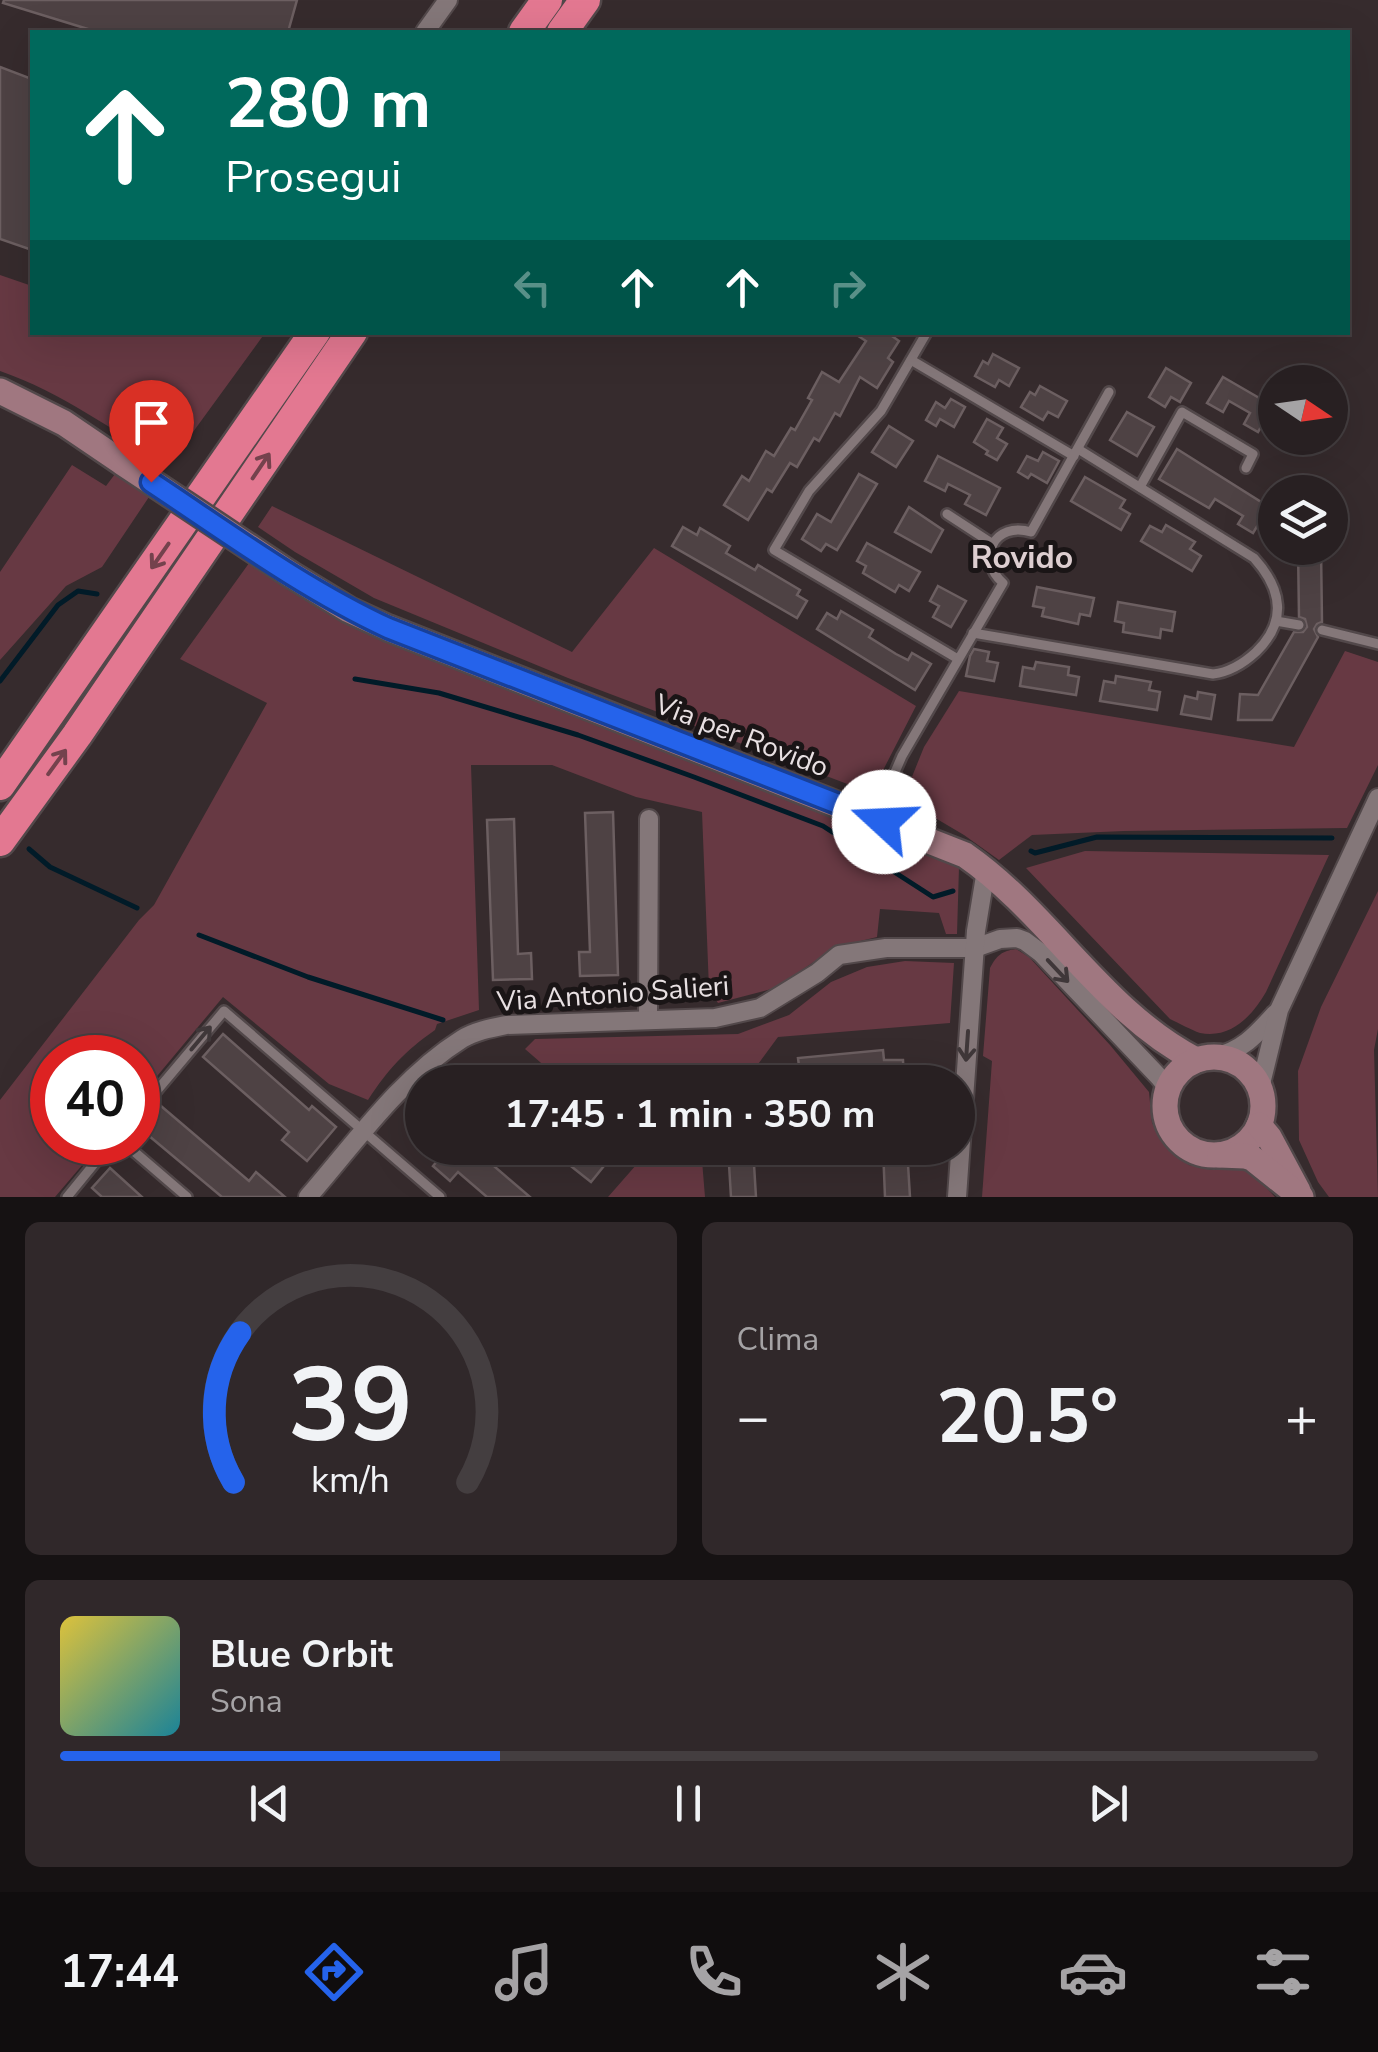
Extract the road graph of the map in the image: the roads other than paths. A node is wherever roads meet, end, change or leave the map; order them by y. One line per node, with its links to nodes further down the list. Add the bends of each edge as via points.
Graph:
1 (448, 0): 4 (street)
2 (547, 0): 5 (highway)
3 (585, 0): 6 (highway)
4 (426, 30)
5 (525, 30)
6 (563, 30)
7 (313, 335): 24 (highway, one-way to 24)
8 (350, 335): 28 (highway, one-way to 8)
9 (925, 335): 10 (lane)
10 (911, 360): 13 (lane); 23 (lane, via 881,411 809,492 774,550)
11 (0, 391): 27 (street, Via per Rovido, bridge, via 64,423 349,610)
12 (1109, 392): 13 (lane)
13 (1076, 452): 15 (lane); 17 (lane, via 1032,532 1012,529)
14 (1246, 468): 15 (lane, via 1254,454 1182,412)
15 (1140, 487): 18 (lane, via 1254,558 1272,580)
16 (947, 514): 17 (lane)
17 (993, 544): 21 (lane, via 990,564 1003,583)
18 (1276, 621): 19 (lane); 21 (lane, via 1246,661 1213,674)
19 (1299, 625)
20 (1322, 630): 22 (lane)
21 (974, 633): 23 (lane)
22 (1378, 644)
23 (958, 659): 27 (lane, via 897,768)
24 (0, 785)
25 (1378, 798): 31 (street)
26 (649, 819): 33 (street)
27 (884, 822): 29 (street, Via per Rovido)
28 (0, 841)
29 (986, 870): 30 (street); 32 (street, Via per Rovido)
30 (975, 948): 33 (street, Via Antonio Salieri, via 840,955 760,1008 715,1018); 35 (street, Via Antonio Salieri, one-way to 35, via 1025,940); 48 (street, one-way to 48)
31 (1279, 1010): 34 (street, via 1250,1041); 37 (street)
32 (1129, 1013): 34 (street, Via per Rovido, via 1170,1045); 35 (street, Via per Rovido)
33 (648, 1020): 39 (street, Via Antonio Salieri, via 484,1030 420,1071)
34 (1205, 1058): 35 (street, via 1182,1068); 37 (street, via 1241,1065)
35 (1170, 1085): 40 (street, via 1164,1109 1173,1134 1193,1151)
36 (160, 1087): 39 (lane, one-way to 39, via 224,1011)
37 (1260, 1088): 38 (street)
38 (1259, 1124): 40 (street, via 1243,1146); 43 (street)
39 (365, 1132): 46 (street, Via Antonio Salieri); 47 (lane)
40 (1218, 1155): 43 (street, via 1252,1158)
41 (93, 1165): 44 (lane)
42 (150, 1165): 45 (lane)
43 (1300, 1196)
44 (67, 1197)
45 (187, 1197)
46 (308, 1197)
47 (440, 1197)
48 (957, 1197)

